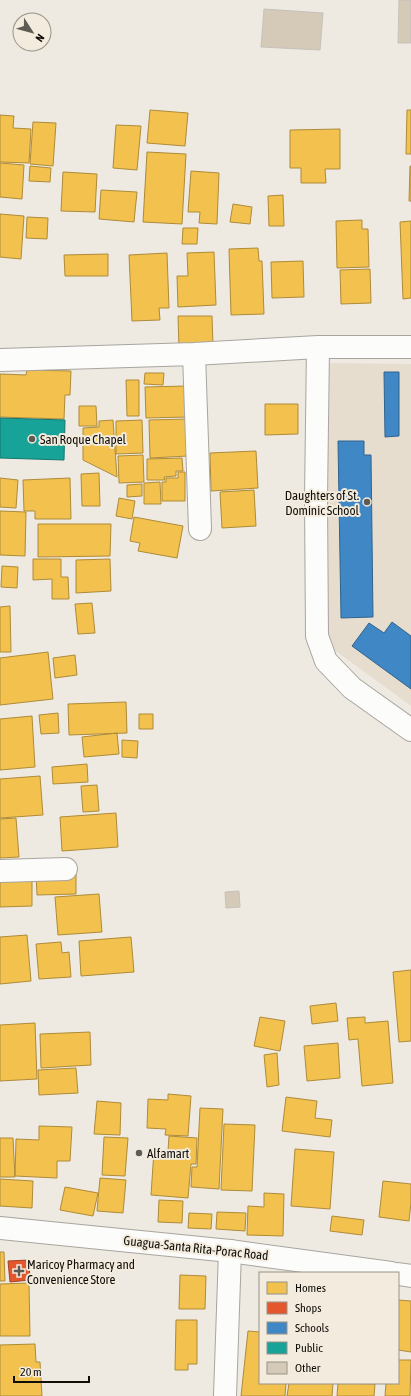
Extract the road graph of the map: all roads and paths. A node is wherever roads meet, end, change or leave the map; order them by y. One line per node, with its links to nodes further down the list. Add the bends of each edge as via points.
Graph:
1 (318, 347): 2 (street); 3 (street); 6 (street, via 317,636 326,661 352,688)
2 (411, 347)
3 (194, 354): 4 (street); 5 (street)
4 (0, 360)
5 (200, 529)
6 (411, 730)
7 (66, 869): 8 (street)
8 (0, 871)
9 (0, 1228): 10 (street, Guagua-Santa Rita-Porac Road)
10 (230, 1251): 11 (street, Guagua-Santa Rita-Porac Road); 14 (street)
11 (384, 1272)
12 (399, 1274): 13 (street)
13 (411, 1276)
14 (225, 1396)

